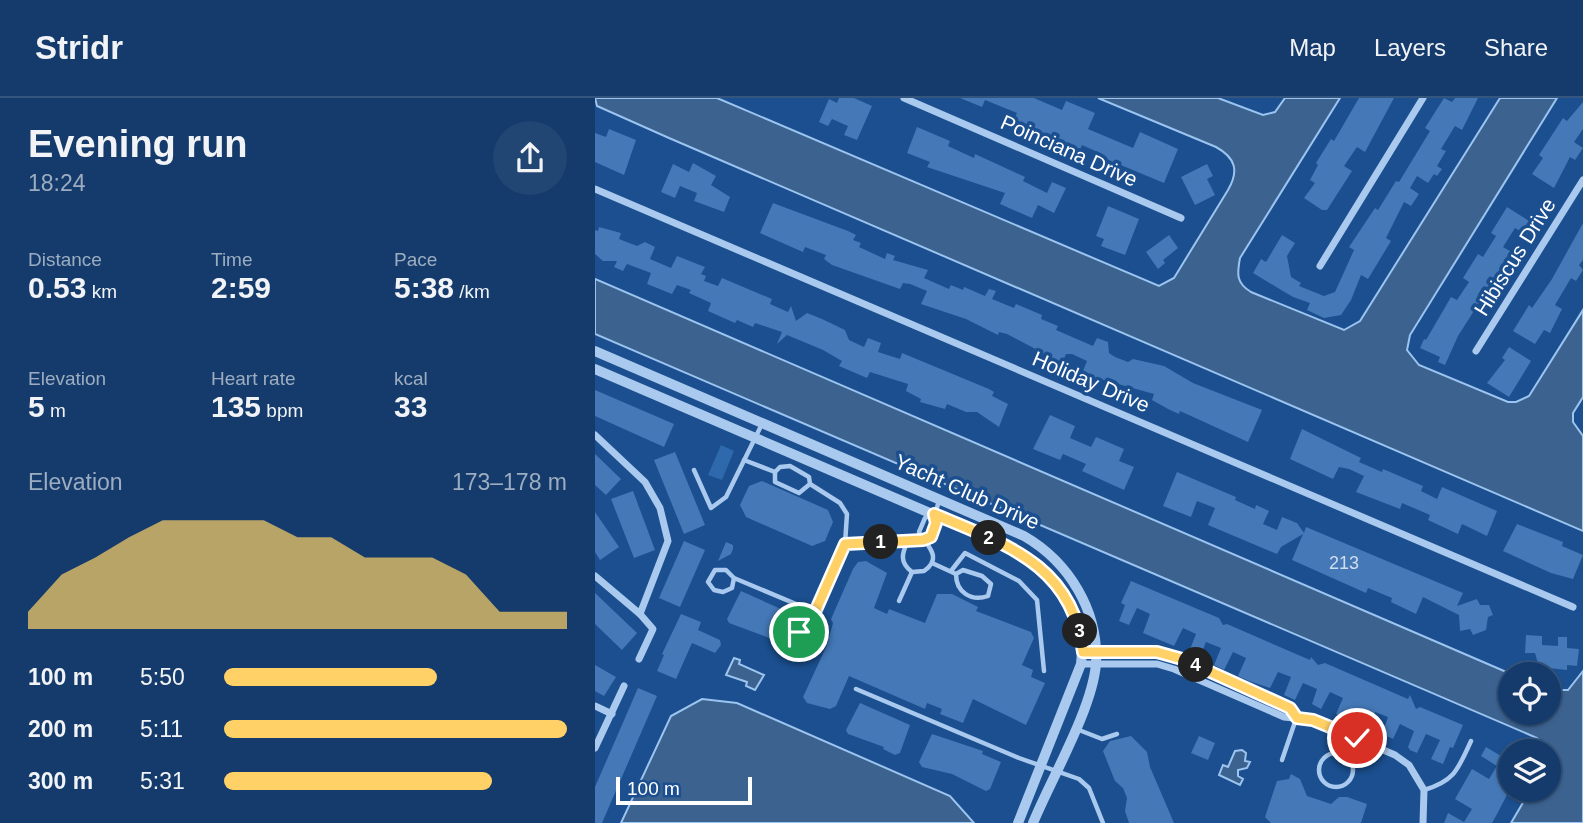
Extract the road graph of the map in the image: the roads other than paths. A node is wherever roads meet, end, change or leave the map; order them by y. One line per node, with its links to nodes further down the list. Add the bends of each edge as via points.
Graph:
1 (904, 98): 5 (street, Poinciana Drive)
2 (1423, 98): 6 (street)
3 (1583, 180): 8 (street, Hibiscus Drive)
4 (595, 189): 28 (street, Holiday Drive)
5 (1181, 218)
6 (1320, 266)
7 (595, 351): 10 (street, Yacht Club Drive)
8 (1476, 351)
9 (595, 369): 12 (street, Yacht Club Drive)
10 (762, 424): 12 (lane); 17 (street, Yacht Club Drive)
11 (595, 435): 30 (street, via 645,482 660,508 669,541)
12 (755, 438): 13 (lane); 18 (street, Yacht Club Drive)
13 (744, 460): 14 (lane, via 726,497 711,508); 15 (lane)
14 (694, 470)
15 (775, 472): 16 (lane, via 790,466 809,477); 16 (lane, via 775,482 799,494)
16 (810, 484): 21 (lane, via 829,494 847,514)
17 (940, 499): 18 (lane); 31 (street, Yacht Club Drive, via 1024,536 1054,558 1072,577 1086,606)
18 (934, 514): 19 (lane, via 931,537); 19 (lane, via 925,518 919,532); 33 (street, Yacht Club Drive, via 1037,564 1070,603)
19 (923, 540): 20 (lane); 22 (lane, via 930,545)
20 (909, 541): 21 (lane); 23 (lane, via 902,558)
21 (845, 544): 29 (lane)
22 (932, 563): 23 (lane, via 925,571); 24 (lane)
23 (912, 572): 27 (lane)
24 (953, 572): 24 (lane, via 962,592 988,596 991,584 982,576); 37 (lane, via 965,552 1019,581 1037,600)
25 (595, 576): 30 (street)
26 (734, 578): 26 (lane, via 726,570 715,570 708,582 723,592 732,588); 29 (lane)
27 (899, 601)
28 (1573, 607)
29 (815, 612): 29 (lane, via 805,621 796,642 805,655 814,654 827,631)
30 (640, 614): 34 (street, via 653,629)
31 (1095, 651): 32 (street); 33 (street); 35 (street, Yacht Club Drive)
32 (1157, 652): 36 (street); 42 (street, via 1290,708)
33 (1082, 658): 35 (street); 50 (street)
34 (639, 659)
35 (1096, 664): 36 (street); 43 (street, Yacht Club Drive)
36 (1157, 664): 42 (street, via 1284,718)
37 (1044, 671)
38 (624, 686): 41 (street)
39 (856, 689): 50 (lane)
40 (595, 706): 41 (street)
41 (612, 714): 47 (street)
42 (1297, 718): 44 (street); 49 (lane)
43 (1075, 728): 45 (lane, via 1102,739); 51 (street, Yacht Club Drive)
44 (1345, 733): 48 (lane); 52 (street, via 1409,765)
45 (1117, 734)
46 (1471, 741): 52 (lane, via 1456,773)
47 (595, 748)
48 (1340, 754): 48 (lane, via 1329,755 1320,767 1324,782 1334,787 1345,785 1353,771 1349,760)
49 (1282, 760)
50 (1040, 766): 51 (lane); 53 (street)
51 (1055, 772): 54 (street, Yacht Club Drive); 55 (lane, via 1079,779 1090,788)
52 (1424, 790): 56 (street)
53 (1018, 823)
54 (1033, 823)
55 (1103, 823)
56 (1423, 823)

